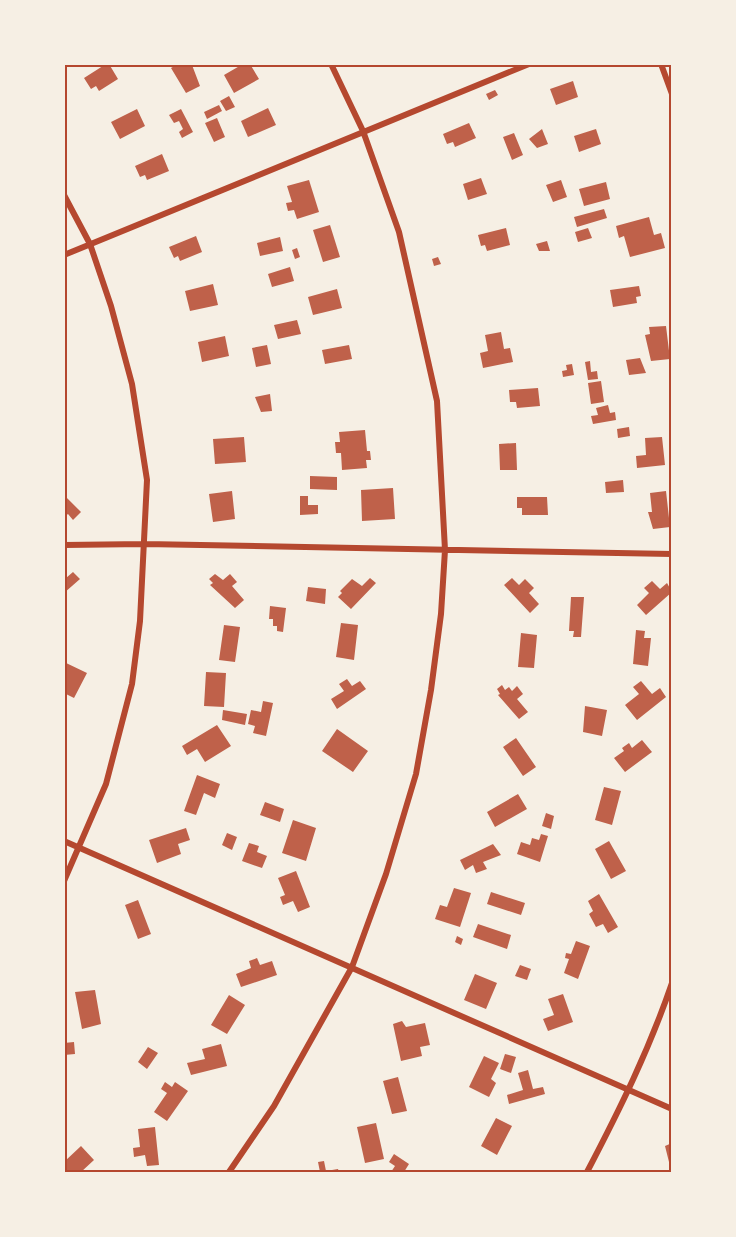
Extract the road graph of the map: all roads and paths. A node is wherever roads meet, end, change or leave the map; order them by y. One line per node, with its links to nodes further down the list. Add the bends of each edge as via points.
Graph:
1 (331, 64): 5 (street)
2 (529, 64): 5 (street)
3 (661, 64): 4 (street)
4 (672, 94)
5 (363, 131): 7 (street); 11 (street, via 399,232 437,401)
6 (64, 195): 7 (street)
7 (90, 244): 8 (street); 9 (street, via 132,384 147,480)
8 (64, 255)
9 (145, 544): 10 (street); 11 (street); 14 (street, via 132,684 106,784)
10 (64, 545)
11 (445, 549): 12 (street); 16 (street, via 441,614 416,774)
12 (672, 554)
13 (64, 841): 14 (street)
14 (81, 848): 15 (street); 16 (street)
15 (64, 881)
16 (352, 967): 18 (street); 20 (street, via 274,1106)
17 (672, 983): 18 (street)
18 (630, 1091): 19 (street); 21 (street)
19 (672, 1109)
20 (229, 1173)
21 (587, 1173)

